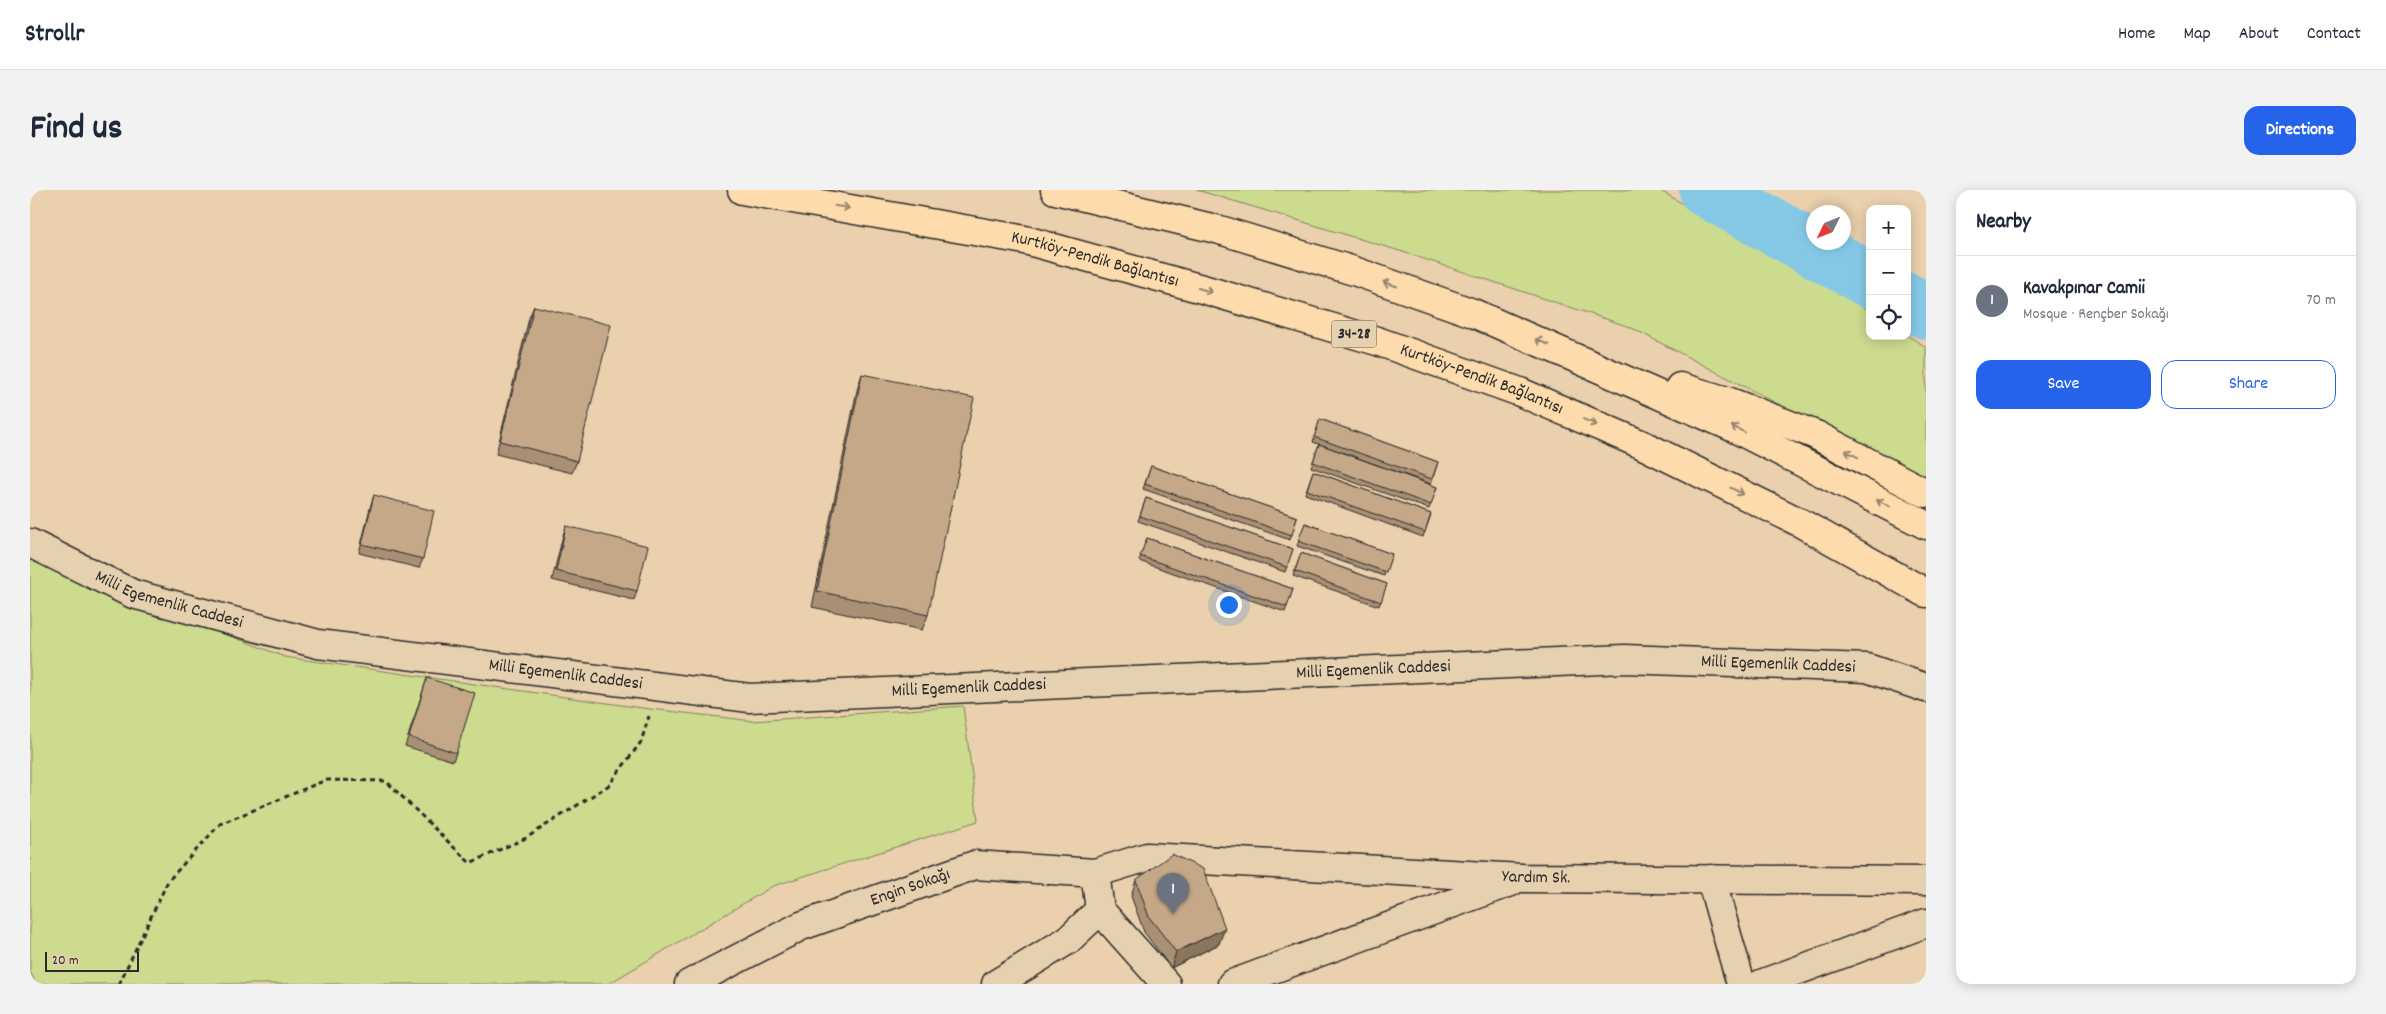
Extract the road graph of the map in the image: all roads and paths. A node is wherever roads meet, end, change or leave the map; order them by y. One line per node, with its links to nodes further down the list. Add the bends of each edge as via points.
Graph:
1 (742, 190): 7 (highway, Kurtköy-Pendik Bağlantısı / 34-28, one-way to 7, via 1025,240 1377,342 1520,392 1643,445 1799,522)
2 (1055, 190): 3 (highway, one-way to 2, via 1473,313 1354,271 1220,230)
3 (1568, 353): 4 (highway, one-way to 3, via 1808,432 1730,402); 5 (highway, one-way to 3, via 1732,427)
4 (1926, 493)
5 (1926, 525)
6 (30, 543): 8 (street, Milli Egemenlik Caddesi, via 133,594 318,644)
7 (1926, 593)
8 (657, 687): 9 (street, Milli Egemenlik Caddesi, via 750,698 1624,659 1867,668); 17 (path, via 641,742 609,785 526,838 470,863 386,781 326,780 220,824 168,881)
9 (1926, 688)
10 (1147, 856): 11 (street, Engin Sokağı); 12 (street, Yardım Sk.)
11 (1095, 872): 15 (street); 18 (street, Engin Sokağı, via 975,865 802,926)
12 (1522, 878): 13 (street, Yardım Sk.); 21 (street)
13 (1710, 879): 14 (street, Yardım Sk.); 22 (street)
14 (1926, 881)
15 (1100, 910): 19 (street, via 1068,940); 20 (street)
16 (1926, 923): 23 (street)
17 (119, 984)
18 (689, 984)
19 (996, 984)
20 (1166, 984)
21 (1232, 984)
22 (1740, 984)
23 (1761, 984)

